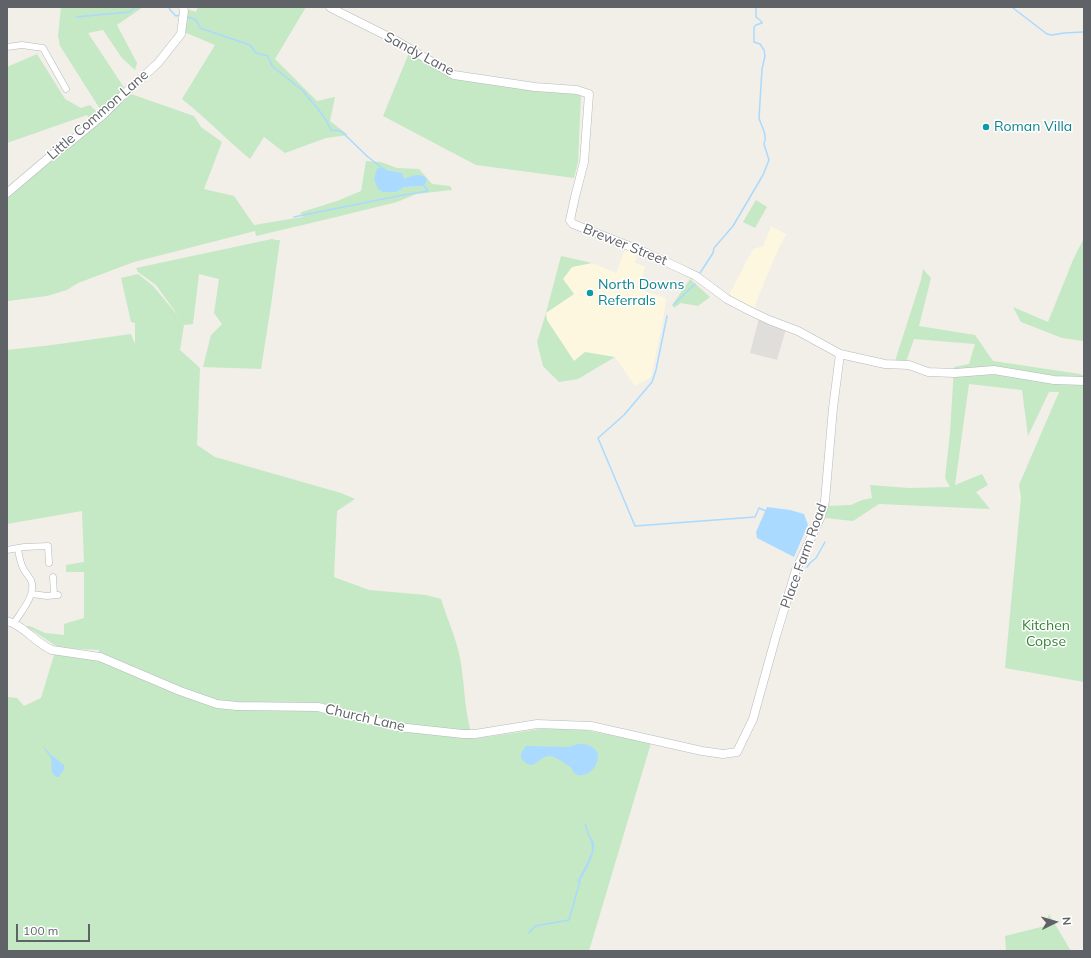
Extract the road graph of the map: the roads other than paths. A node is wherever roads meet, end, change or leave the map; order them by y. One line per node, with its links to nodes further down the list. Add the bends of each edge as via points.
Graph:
1 (184, 7): 6 (street, Little Common Lane, via 181,34 158,63 69,144 53,154)
2 (330, 7): 5 (street, Sandy Lane, via 454,74)
3 (7, 47): 4 (street, via 43,48)
4 (66, 89)
5 (584, 92): 7 (street, Brewer Street, via 589,96 584,162 574,196 570,220 573,224 696,276 727,299 798,331)
6 (7, 193)
7 (840, 354): 8 (street, via 885,364 909,365 928,372 994,370 1054,380); 17 (street, Place Farm Road, via 825,501 821,516 796,570 753,718)
8 (1084, 381)
9 (47, 539): 10 (street)
10 (48, 546): 11 (street); 13 (street)
11 (18, 549): 12 (street); 15 (street, via 21,564 31,580)
12 (7, 550)
13 (49, 563)
14 (53, 577): 15 (street, via 56,595)
15 (32, 594): 16 (street)
16 (11, 622): 17 (street, Church Lane, via 52,650 100,657 217,704 318,707 398,727 463,734 537,724 592,726 702,751 723,754)
17 (737, 752)

